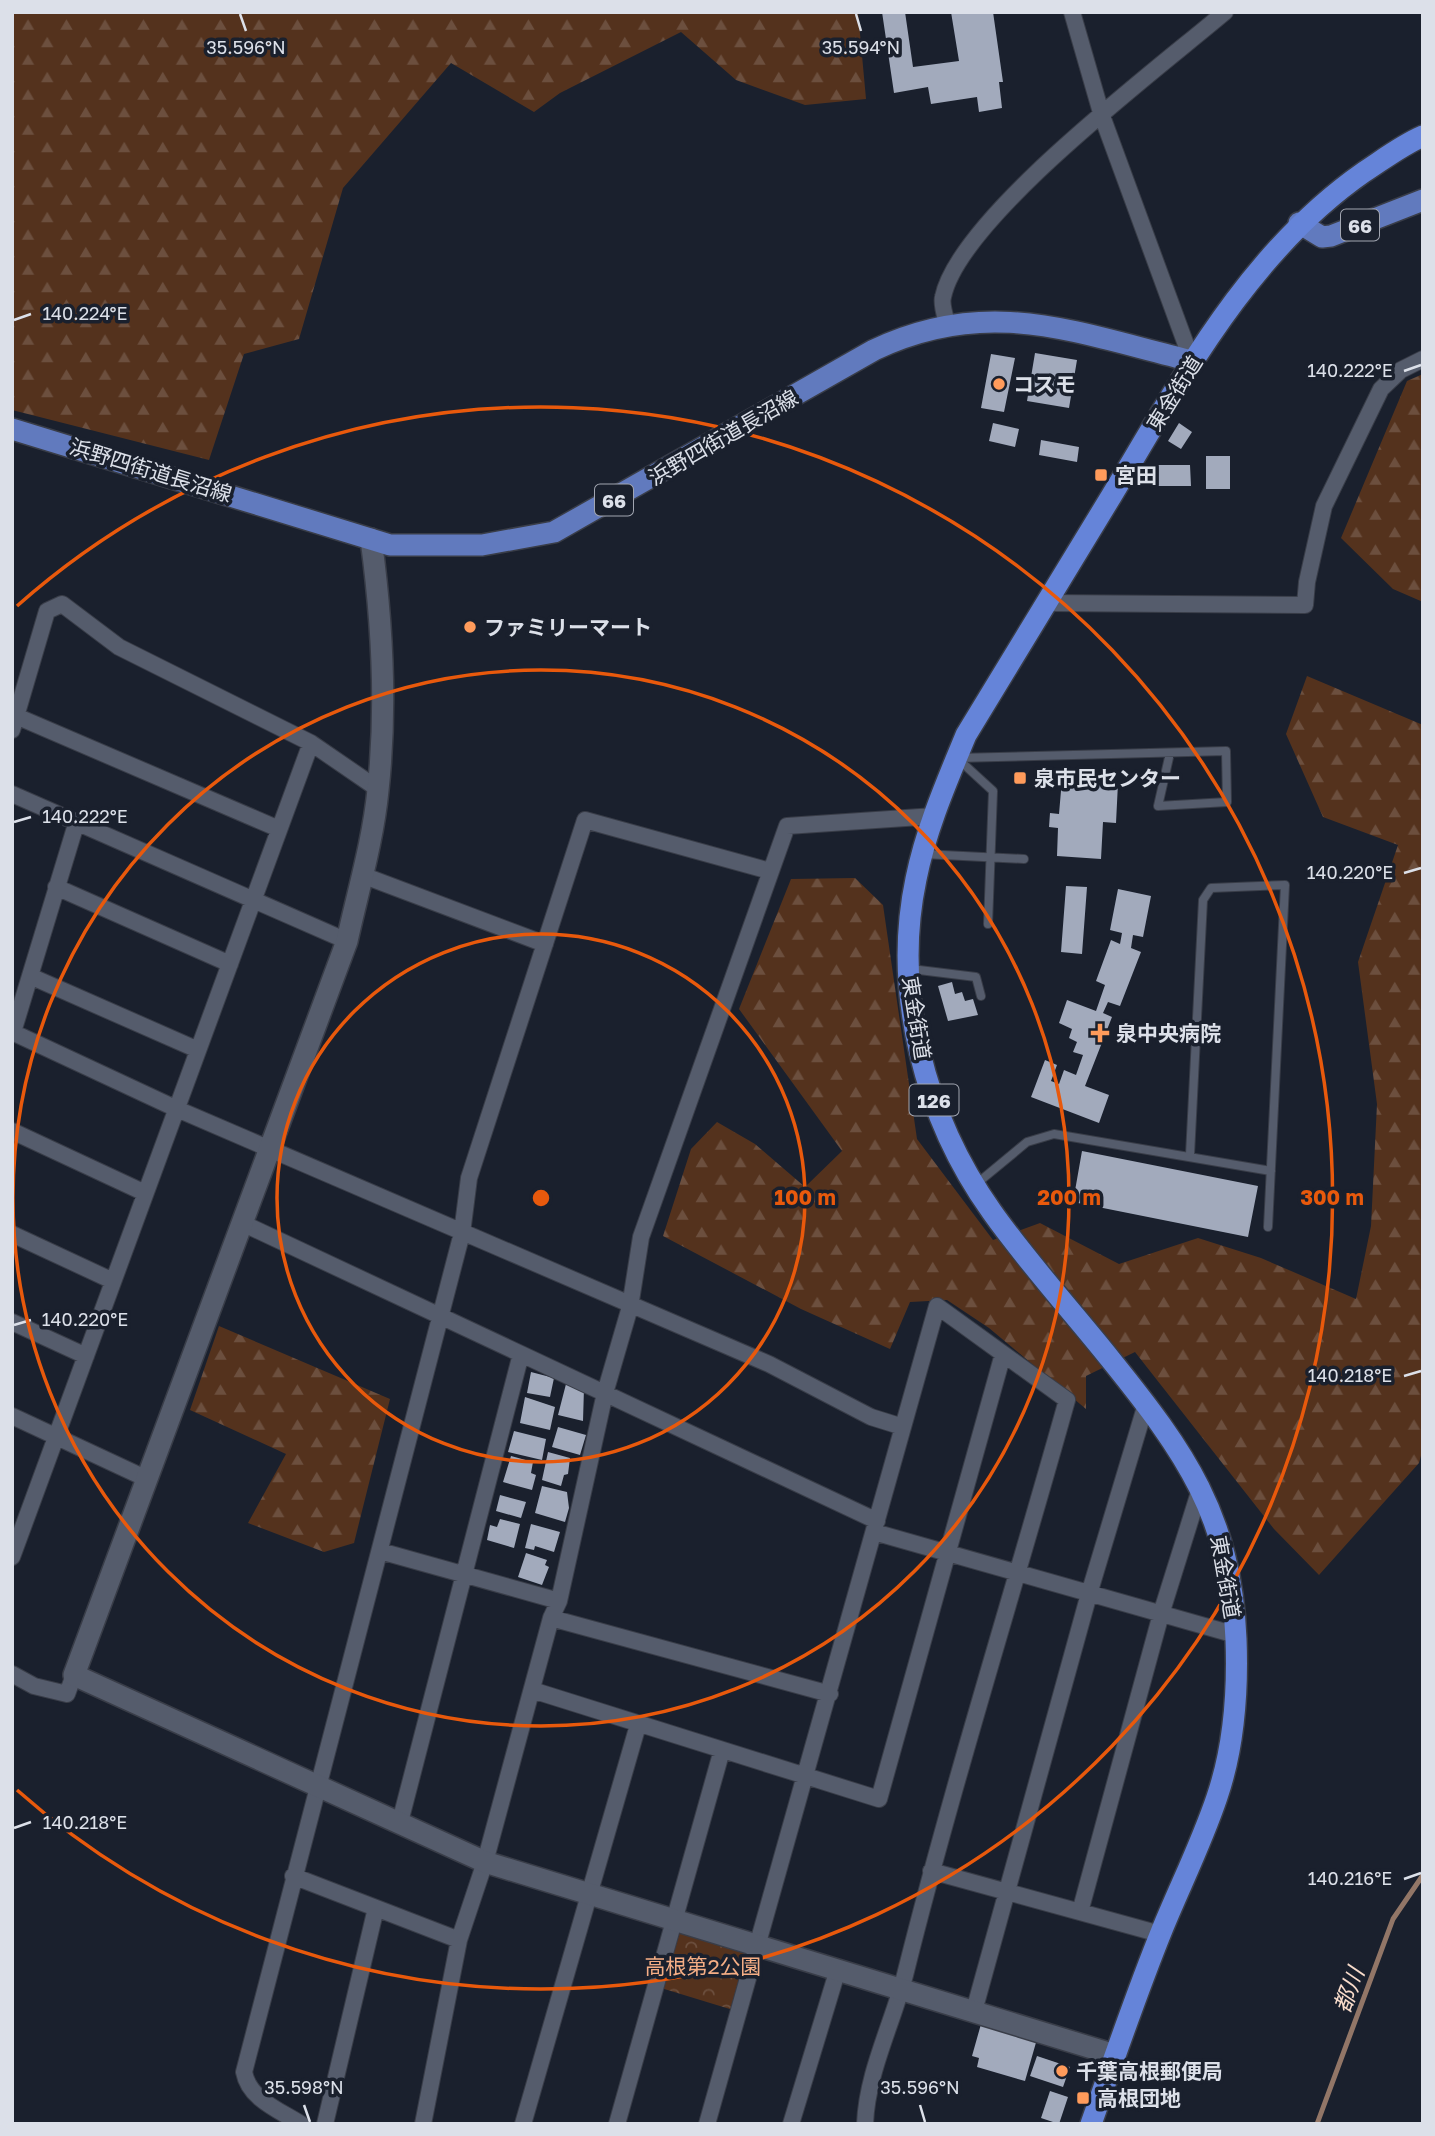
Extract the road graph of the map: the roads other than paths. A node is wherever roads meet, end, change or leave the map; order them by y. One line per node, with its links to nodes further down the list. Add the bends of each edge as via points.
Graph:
1 (1072, 12): 3 (street)
2 (1225, 12): 3 (street)
3 (1102, 117): 7 (street, via 1006,202 965,250 942,298); 9 (street)
4 (1423, 136): 6 (highway, 東金街道 / 126, via 1354,179)
5 (1423, 200): 6 (main road, 66, via 1331,236 1322,237)
6 (1299, 223): 9 (highway, 東金街道 / 126, via 1241,292)
7 (947, 323): 9 (main road, 浜野四街道長沼線 / 66, via 1002,320 1040,324); 11 (main road, 浜野四街道長沼線 / 66, via 910,332 873,350 554,532 482,545 390,545)
8 (1423, 359): 12 (street, via 1401,369 1381,389 1324,506 1305,605)
9 (1192, 361): 12 (highway, 東金街道 / 126)
10 (12, 429): 11 (main road, 浜野四街道長沼線 / 66)
11 (371, 539): 17 (street, via 378,588)
12 (1047, 603): 16 (highway, 東金街道 / 126, via 966,735)
13 (14, 723): 14 (street, via 47,611 62,604 119,648); 21 (street)
14 (311, 743): 17 (street); 21 (street)
15 (1170, 753): 15 (lane, via 1226,751 1227,802 1158,806); 16 (lane)
16 (957, 758): 19 (highway, 東金街道 / 126); 23 (lane, via 993,791)
17 (378, 789): 26 (street)
18 (12, 794): 20 (street)
19 (935, 816): 22 (highway, 東金街道 / 126); 25 (street, via 787,826)
20 (77, 821): 27 (street); 28 (street)
21 (279, 829): 28 (street)
22 (923, 854): 23 (lane); 33 (highway, 東金街道 / 126, via 916,880)
23 (990, 857): 24 (lane); 29 (lane)
24 (1024, 859)
25 (770, 871): 31 (street, via 585,820); 50 (street, via 662,1171 641,1237)
26 (362, 876): 30 (street); 31 (street)
27 (56, 887): 32 (street); 34 (street)
28 (253, 901): 30 (street); 32 (street)
29 (988, 924)
30 (347, 941): 40 (street)
31 (545, 944): 47 (street, via 469,1178)
32 (230, 964): 37 (street)
33 (908, 968): 35 (lane, via 976,977); 43 (highway, 東金街道 / 126, via 915,1029 930,1088 948,1136)
34 (30, 976): 36 (street); 37 (street)
35 (981, 996)
36 (13, 1032): 38 (street)
37 (198, 1049): 38 (street)
38 (177, 1109): 40 (street); 44 (street)
39 (12, 1131): 44 (street)
40 (267, 1148): 45 (street); 47 (street)
41 (1190, 1156): 42 (lane); 42 (lane, via 1203,901 1211,888 1285,885); 43 (lane, via 1054,1134 1027,1142)
42 (1270, 1171): 46 (lane)
43 (975, 1185): 57 (highway, 東金街道 / 126)
44 (145, 1194): 49 (street)
45 (242, 1223): 51 (street); 61 (street)
46 (1268, 1227)
47 (462, 1233): 50 (street); 51 (street)
48 (12, 1234): 49 (street)
49 (113, 1281): 55 (street)
50 (630, 1307): 56 (street); 59 (street, via 769,1364 871,1417)
51 (439, 1315): 53 (street); 64 (street)
52 (12, 1322): 55 (street)
53 (521, 1354): 56 (street); 68 (street)
54 (1003, 1354): 59 (street, via 937,1306); 65 (street); 67 (street, via 1067,1400)
55 (86, 1356): 60 (street)
56 (604, 1393): 63 (street); 70 (street)
57 (1146, 1404): 62 (highway, 東金街道 / 126, via 1167,1429); 69 (street)
58 (12, 1416): 60 (street)
59 (903, 1427): 63 (street)
60 (56, 1437): 61 (street); 66 (street)
61 (145, 1478): 75 (street)
62 (1201, 1486): 71 (street); 73 (highway, 東金街道 / 126, via 1220,1534)
63 (876, 1527): 65 (street); 77 (street)
64 (380, 1551): 68 (street); 81 (street)
65 (945, 1552): 67 (street); 80 (street, via 879,1799)
66 (12, 1557)
67 (1019, 1574): 69 (street); 84 (street)
68 (465, 1576): 70 (street); 82 (street)
69 (1090, 1594): 71 (street); 87 (street)
70 (559, 1601): 72 (street)
71 (1161, 1614): 73 (street); 89 (street)
72 (551, 1618): 76 (street); 77 (street)
73 (1236, 1635): 91 (highway, 東金街道 / 126, via 1236,1692 1218,1796)
74 (12, 1674): 75 (street, via 34,1686 67,1694)
75 (74, 1675): 81 (street)
76 (532, 1690): 78 (street); 83 (street)
77 (830, 1694): 80 (street)
78 (638, 1725): 79 (street); 86 (street)
79 (722, 1749): 80 (street); 90 (street)
80 (807, 1774): 93 (street)
81 (320, 1787): 82 (street); 85 (street)
82 (400, 1822): 83 (street)
83 (485, 1862): 86 (street); 92 (street)
84 (931, 1871): 87 (street); 95 (street)
85 (293, 1876): 88 (street); 98 (street, via 244,2072 255,2095)
86 (590, 1892): 90 (street); 101 (street)
87 (1007, 1892): 89 (street); 96 (street)
88 (376, 1908): 92 (street); 99 (street)
89 (1080, 1912): 91 (street)
90 (675, 1918): 93 (street); 102 (street)
91 (1160, 1934): 97 (highway, 東金街道 / 126)
92 (459, 1940): 100 (street)
93 (760, 1945): 94 (street); 103 (street)
94 (838, 1969): 95 (street); 104 (street)
95 (902, 1989): 96 (street); 105 (street, via 870,2085)
96 (974, 2011): 97 (street)
97 (1115, 2055): 106 (highway, 東金街道 / 126)
98 (301, 2124)
99 (325, 2124)
100 (423, 2124)
101 (523, 2124)
102 (617, 2124)
103 (707, 2124)
104 (790, 2124)
105 (865, 2124)
106 (1091, 2124)

